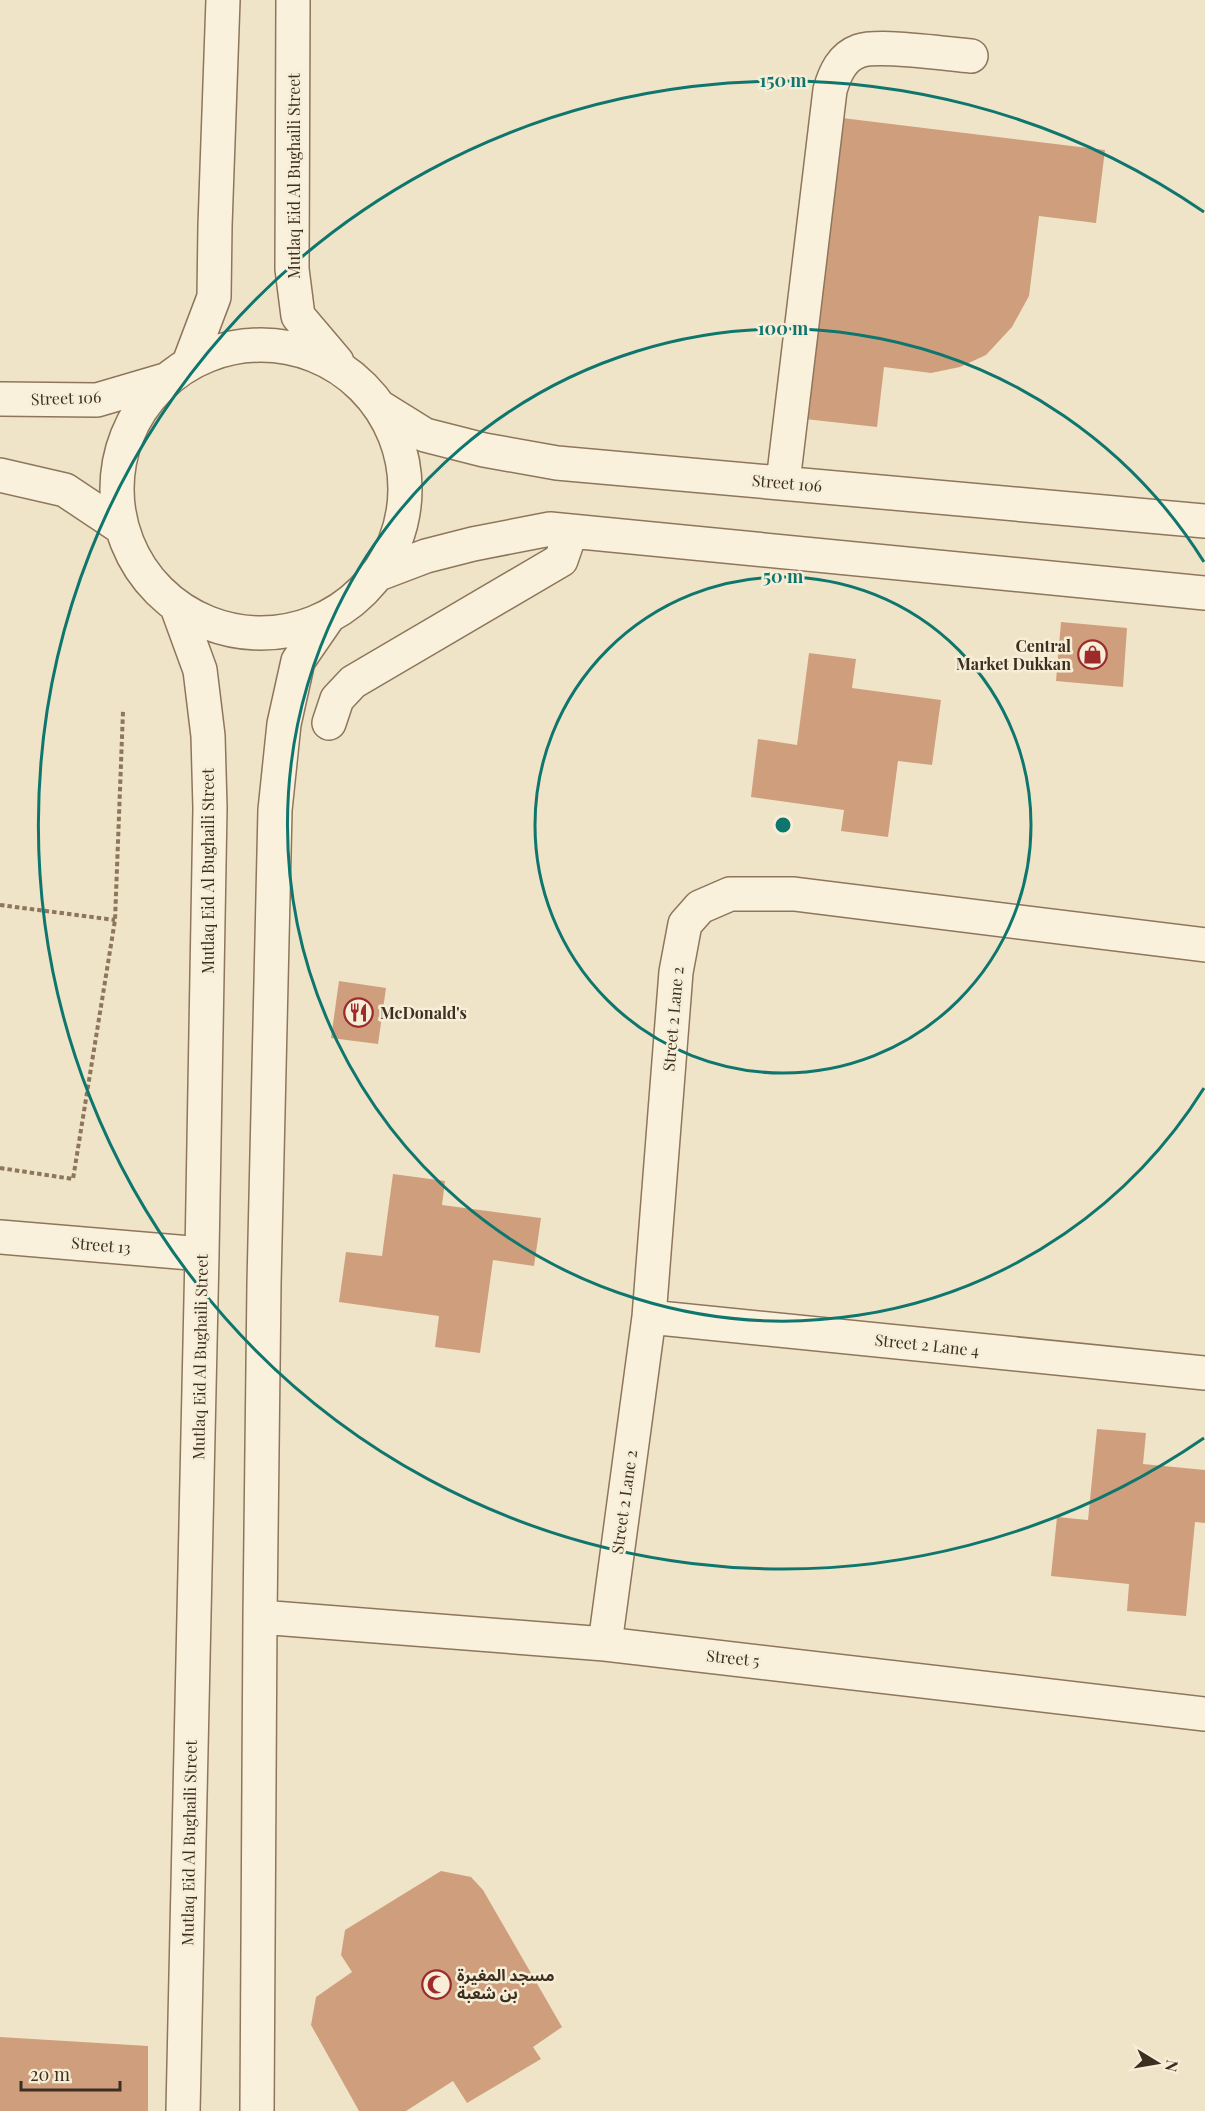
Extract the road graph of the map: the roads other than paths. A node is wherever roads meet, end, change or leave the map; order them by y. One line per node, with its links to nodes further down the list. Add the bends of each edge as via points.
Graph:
1 (223, 0): 5 (street, via 214,297)
2 (293, 0): 4 (street, Mutlaq Eid Al Bughaili Street, via 292,269 298,316)
3 (971, 56): 9 (street, via 875,48 859,51 845,60 835,74)
4 (344, 370): 5 (street, Street 106, via 308,351 268,344 227,348); 7 (street)
5 (177, 372): 6 (street, Street 106, via 97,400); 11 (street, via 139,411 122,448 117,488)
6 (0, 399)
7 (380, 406): 9 (street, Street 106, via 425,435 484,450 557,462); 13 (street, via 399,447 405,491 397,536)
8 (0, 475): 11 (street, via 65,490)
9 (783, 482): 10 (street, Street 106)
10 (1205, 521)
11 (122, 528): 15 (street, via 143,573)
12 (571, 531): 13 (street, via 550,529 473,544); 14 (street); 17 (street, via 561,560 353,682 337,699)
13 (376, 575): 16 (street, via 355,598)
14 (1205, 593)
15 (177, 607): 16 (street, via 213,626 252,633 292,630); 20 (street, Mutlaq Eid Al Bughaili Street, via 200,670 208,736)
16 (329, 616): 23 (street, via 298,661 284,724 275,810)
17 (329, 723)
18 (1205, 945): 21 (street, Street 2 Lane 2, via 794,894 730,894 700,907 685,924 676,972)
19 (0, 1237): 20 (street, Street 13)
20 (202, 1254): 26 (street, Mutlaq Eid Al Bughaili Street)
21 (649, 1317): 22 (street, Street 2 Lane 4); 24 (street, Street 2 Lane 2)
22 (1205, 1373)
23 (260, 1617): 24 (street, Street 5); 27 (street)
24 (605, 1644): 25 (street, Street 5)
25 (1205, 1714)
26 (183, 2111)
27 (257, 2111)

